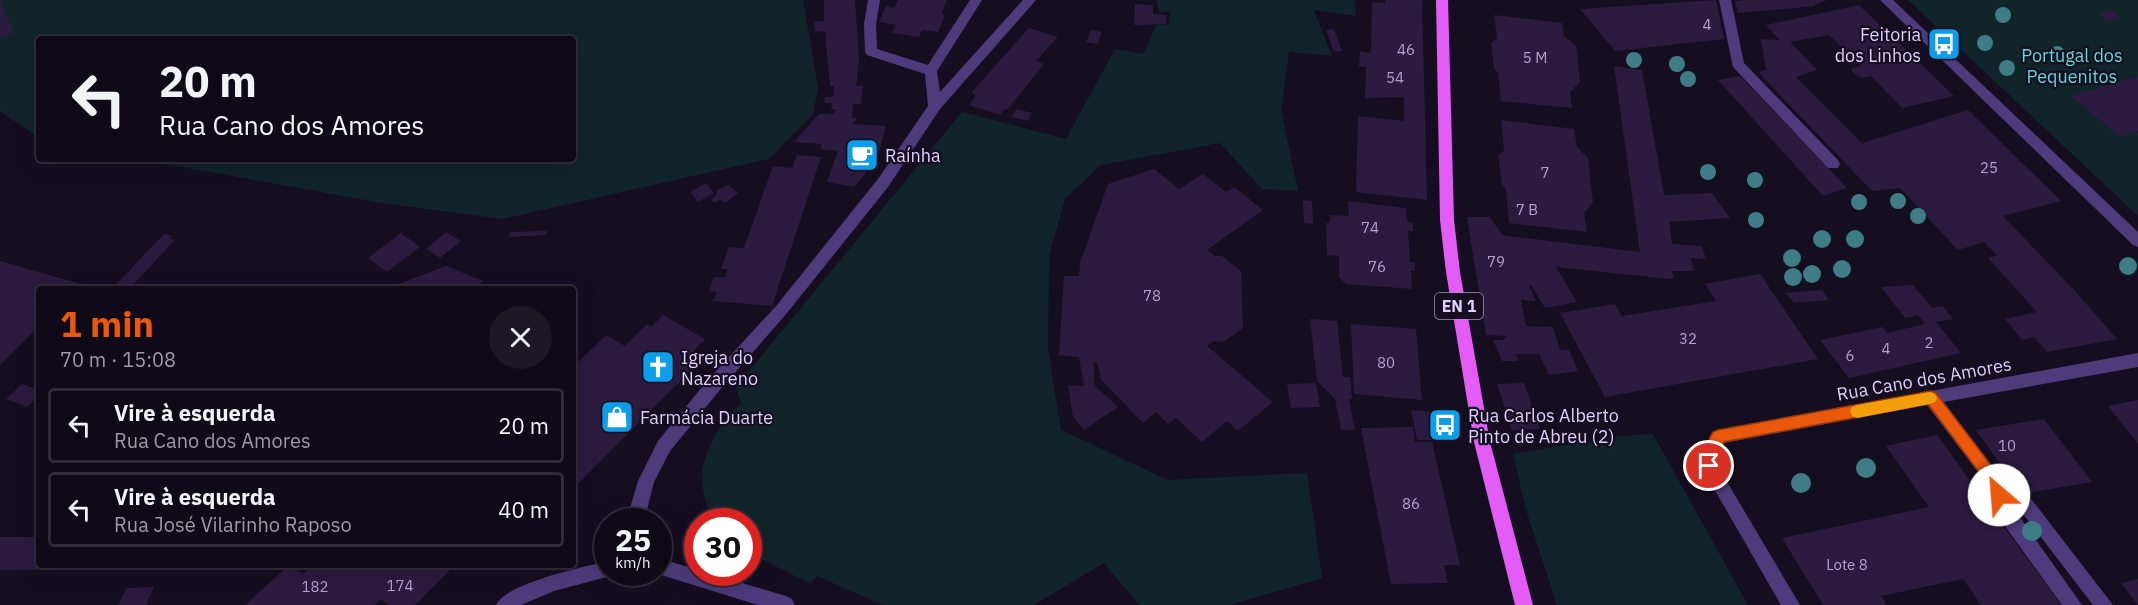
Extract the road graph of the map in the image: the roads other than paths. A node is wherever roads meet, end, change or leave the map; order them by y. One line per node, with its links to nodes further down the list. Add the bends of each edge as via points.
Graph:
1 (874, 0): 7 (street, via 871,52)
2 (976, 0): 7 (street)
3 (1030, 0): 8 (street)
4 (1442, 0): 19 (main road, EN 1, via 1447,220 1453,272 1482,442)
5 (1725, 0): 9 (street, via 1738,64)
6 (1886, 0): 10 (street)
7 (931, 71): 8 (street)
8 (935, 106): 14 (street, via 883,183 664,446 646,481)
9 (1833, 164)
10 (2133, 236)
11 (2138, 360): 12 (street, Rua Cano dos Amores)
12 (1931, 398): 13 (street); 20 (street, Rua Cano dos Amores, via 1718,437 1709,466)
13 (1994, 481): 21 (street, via 2003,510); 22 (street, via 2026,505)
14 (639, 508)
15 (672, 570): 18 (street)
16 (594, 572): 17 (street)
17 (504, 605)
18 (786, 605)
19 (1524, 605)
20 (1791, 605)
21 (2073, 605)
22 (2103, 605)

